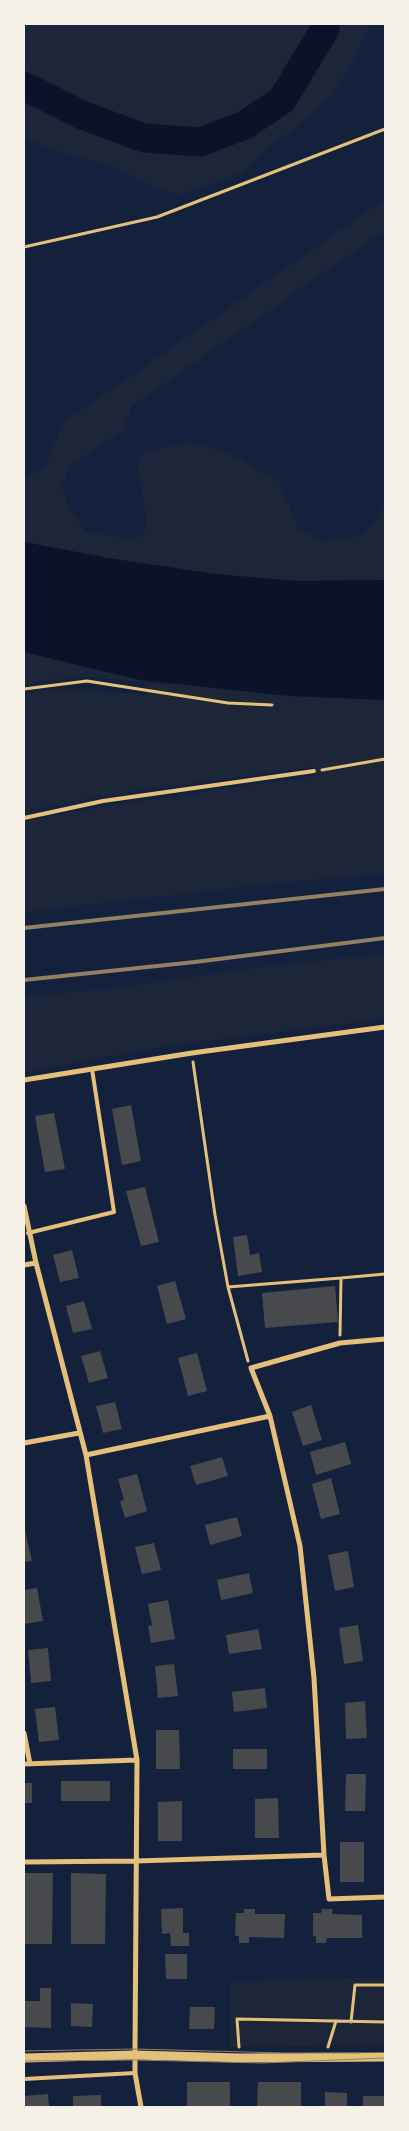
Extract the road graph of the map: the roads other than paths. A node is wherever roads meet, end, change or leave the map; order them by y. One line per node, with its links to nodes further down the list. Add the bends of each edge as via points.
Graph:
1 (314, 771): 2 (lane, via 103,801)
2 (24, 818)
3 (385, 1027): 4 (street)
4 (92, 1070): 5 (street); 7 (lane, via 114,1212)
5 (24, 1080)
6 (24, 1206): 7 (street)
7 (28, 1232): 8 (street)
8 (36, 1263): 9 (street); 12 (street)
9 (24, 1265)
10 (385, 1339): 11 (street, via 340,1343 251,1368)
11 (270, 1416): 14 (street); 18 (street, via 300,1546 314,1678)
12 (79, 1433): 13 (street); 14 (street)
13 (24, 1442)
14 (86, 1455): 16 (street)
15 (24, 1733): 17 (street)
16 (138, 1760): 17 (street); 19 (street)
17 (27, 1764)
18 (324, 1855): 19 (street); 21 (street, via 329,1899)
19 (136, 1861): 20 (street); 22 (street)
20 (24, 1862)
21 (385, 1897)
22 (135, 2054): 23 (street, via 240,2058); 24 (street); 25 (street)
23 (385, 2057)
24 (24, 2058)
25 (136, 2073): 26 (lane); 27 (street)
26 (24, 2079)
27 (141, 2107)

